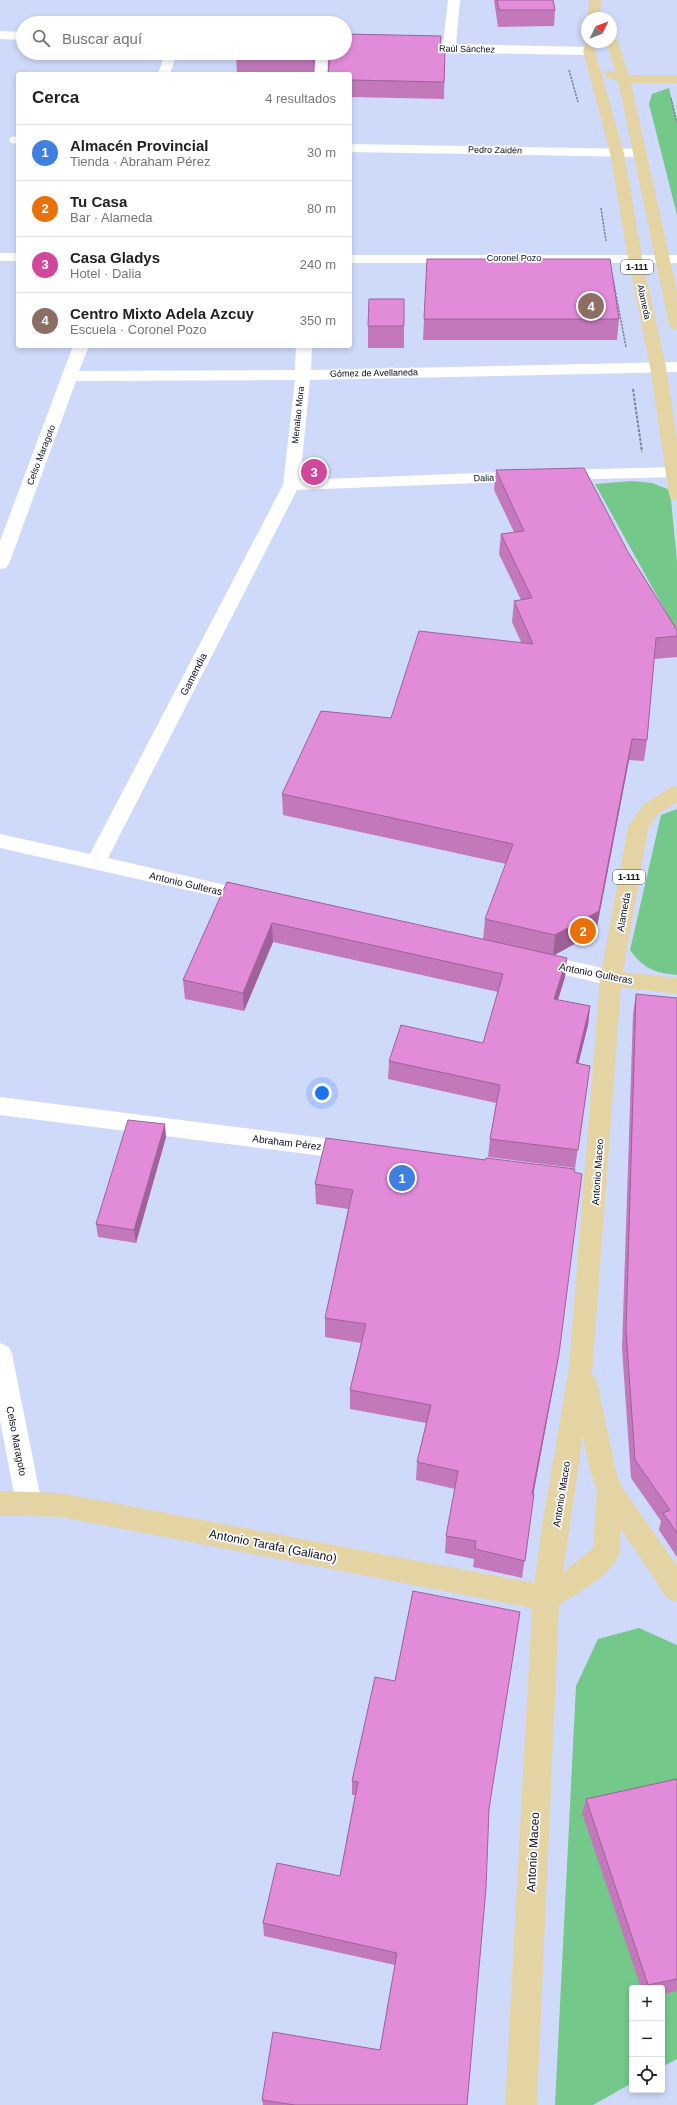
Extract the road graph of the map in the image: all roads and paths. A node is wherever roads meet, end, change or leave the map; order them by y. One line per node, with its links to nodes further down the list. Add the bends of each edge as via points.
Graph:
1 (454, 0): 12 (street)
2 (595, 2): 3 (main road); 4 (main road)
3 (594, 12)
4 (600, 12)
5 (0, 35): 6 (street)
6 (16, 36)
7 (581, 45): 12 (street, Raúl Sánchez)
8 (401, 47): 12 (street, Raúl Sánchez)
9 (593, 48): 24 (main road, Alameda / 1-111, via 608,125)
10 (594, 48): 18 (main road, via 607,70 613,76)
11 (614, 48): 15 (main road, 1-111)
12 (449, 49)
13 (169, 60): 16 (street)
14 (322, 60): 17 (street)
15 (617, 60): 18 (main road, 1-111); 19 (main road, via 635,72)
16 (165, 72)
17 (321, 72)
18 (624, 79): 19 (main road); 21 (main road, 1-111); 24 (main road, via 610,86)
19 (673, 79): 21 (main road, via 644,88)
20 (671, 95): 22 (path)
21 (628, 99): 25 (main road, 1-111)
22 (677, 123)
23 (352, 148): 24 (street, Pedro Zaidén)
24 (617, 149): 25 (street, Pedro Zaidén); 28 (main road, Alameda / 1-111)
25 (640, 153): 30 (main road, 1-111)
26 (0, 257): 27 (street)
27 (16, 257)
28 (635, 258): 29 (street, Coronel Pozo); 30 (street, Coronel Pozo); 35 (main road, Alameda / 1-111)
29 (352, 259)
30 (662, 259): 31 (street, Coronel Pozo); 32 (main road, 1-111)
31 (677, 259)
32 (677, 325)
33 (79, 348): 38 (street, Celso Maragoto)
34 (304, 348): 37 (street, Menalao Mora)
35 (658, 367): 36 (street, Gómez de Avellaneda); 37 (street, Gómez de Avellaneda); 39 (main road, Alameda / 1-111)
36 (677, 367)
37 (303, 375): 38 (street, Gómez de Avellaneda); 40 (street, Menalao Mora)
38 (71, 376): 42 (street, Celso Maragoto)
39 (675, 472): 40 (street, Dalia); 41 (main road, Alameda / 1-111)
40 (291, 485): 45 (street, Gamendia)
41 (677, 495)
42 (0, 564)
43 (677, 793): 48 (main road, Alameda / 1-111, via 651,809 638,827)
44 (0, 841): 45 (street, Antonio Gulteras)
45 (95, 863): 46 (street, Antonio Gulteras)
46 (272, 902)
47 (519, 957): 48 (street, Antonio Gulteras)
48 (611, 978): 49 (main road, Antonio Gulteras); 53 (main road, Antonio Maceo)
49 (677, 986)
50 (0, 1106): 51 (street, Abraham Pérez)
51 (377, 1154)
52 (573, 1178): 53 (street)
53 (597, 1181): 55 (main road, Antonio Maceo)
54 (0, 1354): 58 (street, Celso Maragoto)
55 (581, 1367): 56 (main road, Antonio Maceo, via 602,1467); 60 (main road, Antonio Maceo)
56 (610, 1491): 59 (main road); 60 (main road, Antonio Maceo, via 606,1554 586,1572)
57 (0, 1503): 58 (main road, Antonio Tarafa (Galiano))
58 (29, 1504): 60 (main road, Antonio Tarafa (Galiano), via 61,1505)
59 (677, 1589)
60 (546, 1598): 61 (main road, Antonio Maceo)
61 (520, 2105)

